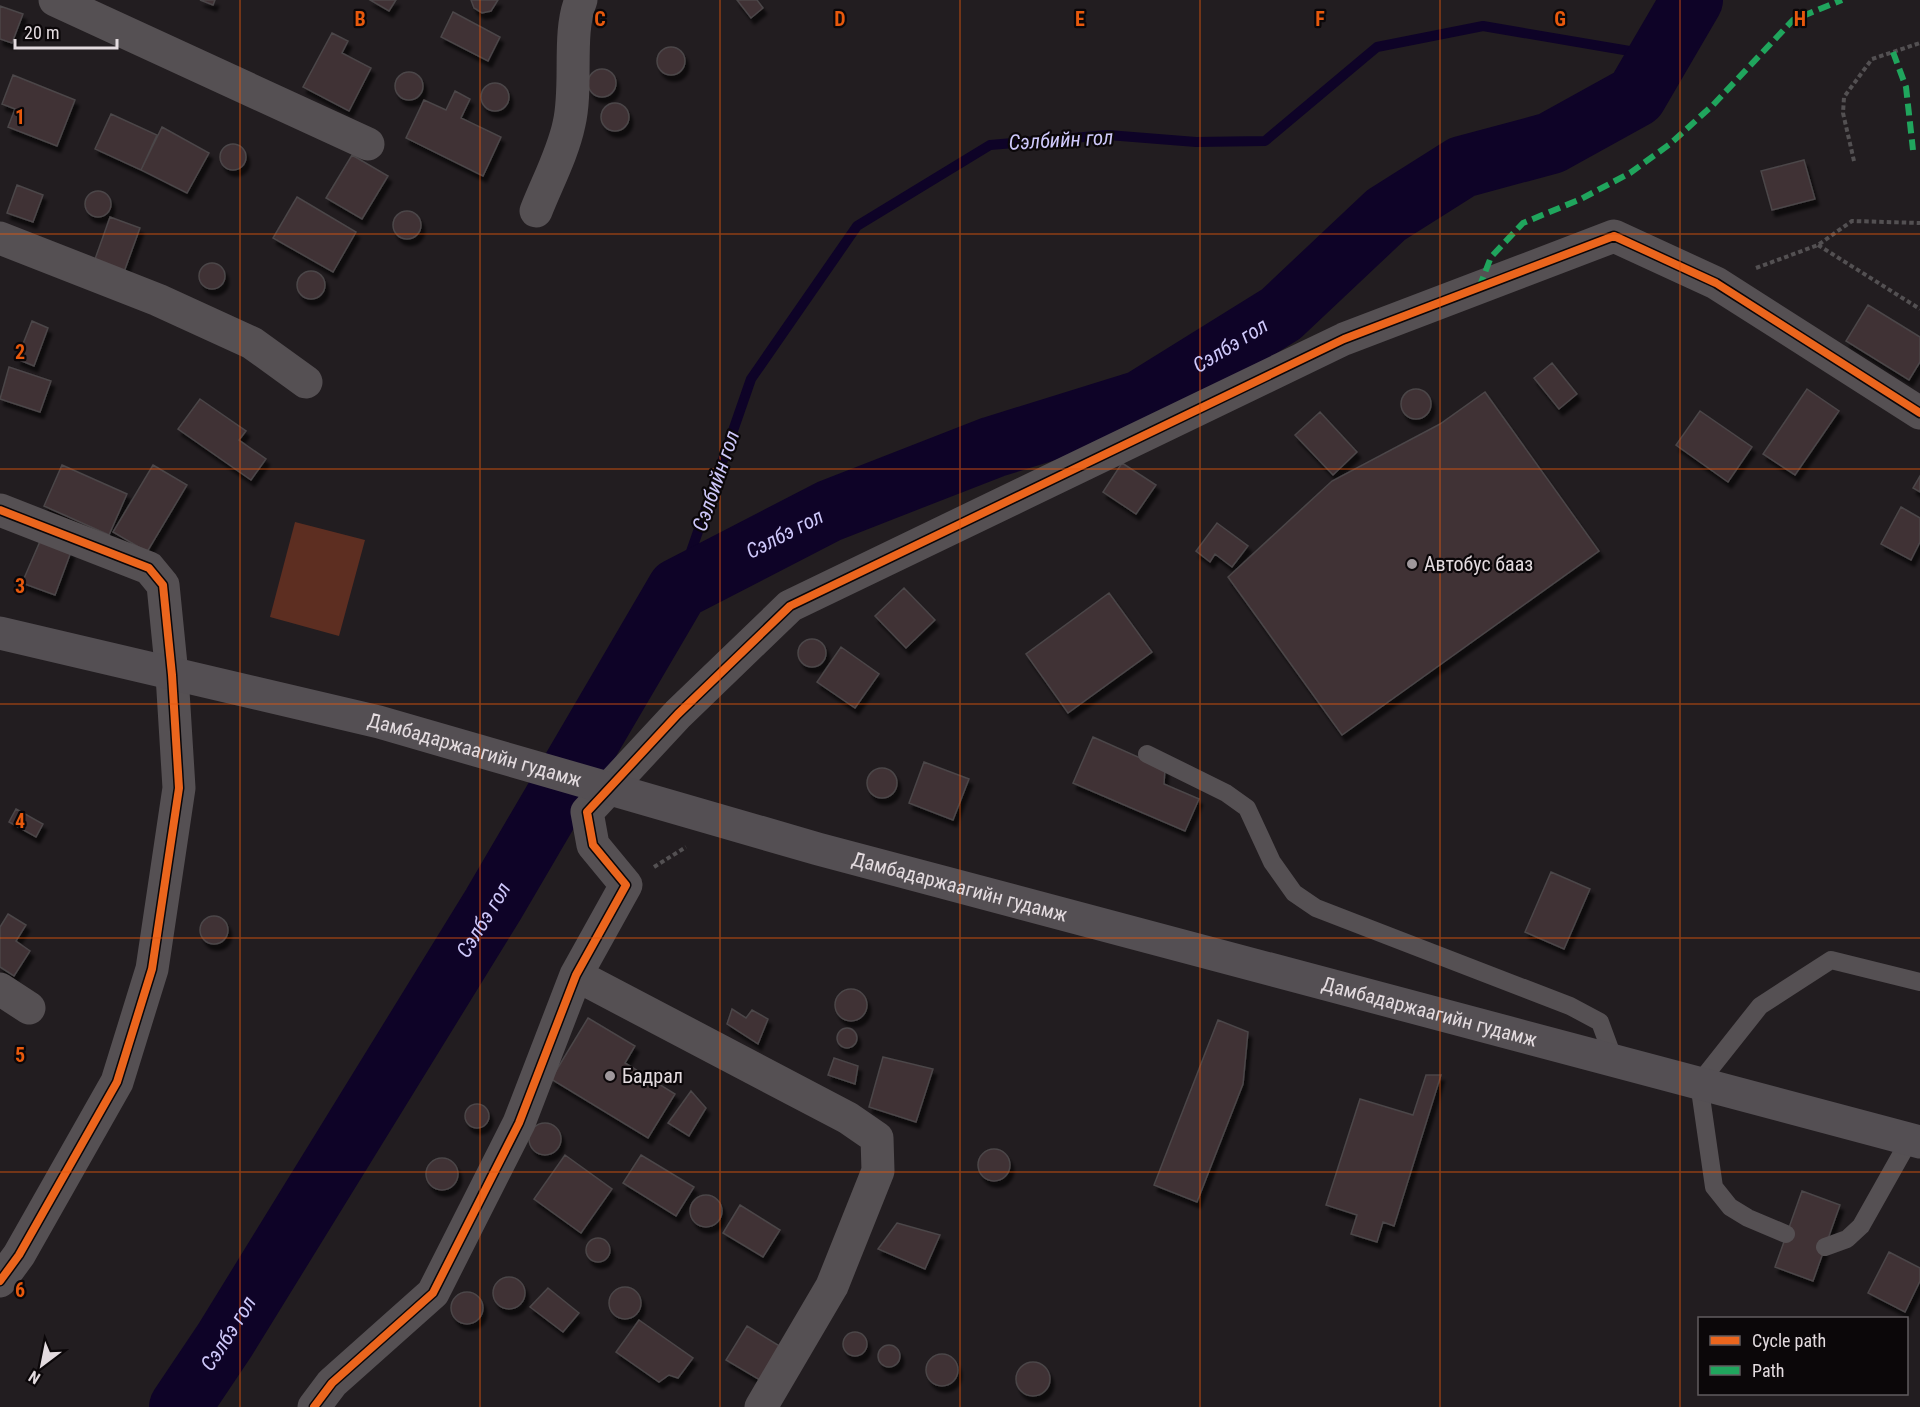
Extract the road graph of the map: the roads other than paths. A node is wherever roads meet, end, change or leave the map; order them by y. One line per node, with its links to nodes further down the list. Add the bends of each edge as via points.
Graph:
1 (55, 0): 3 (street)
2 (580, 0): 4 (street, via 576,11 569,125)
3 (368, 144)
4 (536, 211)
5 (0, 238): 6 (street, via 158,300 252,343)
6 (306, 382)
7 (1920, 413): 12 (street, via 1716,283 1614,236 1344,339 790,606 678,714 587,812 593,845 626,885)
8 (0, 510): 10 (street, via 149,568 163,585)
9 (0, 633): 10 (main road, Дамбадаржаагийн гудамж)
10 (172, 675): 16 (main road, Дамбадаржаагийн гудамж, via 379,722 677,809); 21 (street, via 179,788 152,969 117,1082 19,1255)
11 (1147, 754): 16 (lane, via 1226,793 1247,808 1272,862 1294,893 1309,903 1570,1006 1599,1022)
12 (576, 975): 22 (street, via 519,1123 433,1293 332,1383); 23 (street, via 848,1118 877,1138 878,1171 832,1286)
13 (1920, 982): 17 (lane, via 1831,960 1760,1006)
14 (0, 989): 15 (street)
15 (29, 1008)
16 (1614, 1060): 17 (main road, Дамбадаржаагийн гудамж)
17 (1699, 1083): 18 (main road, Дамбадаржаагийн гудамж); 19 (lane, via 1714,1187 1730,1207)
18 (1915, 1140): 20 (lane, via 1861,1226 1847,1239)
19 (1786, 1234)
20 (1826, 1247)
21 (0, 1281)
22 (314, 1407)
23 (761, 1407)

